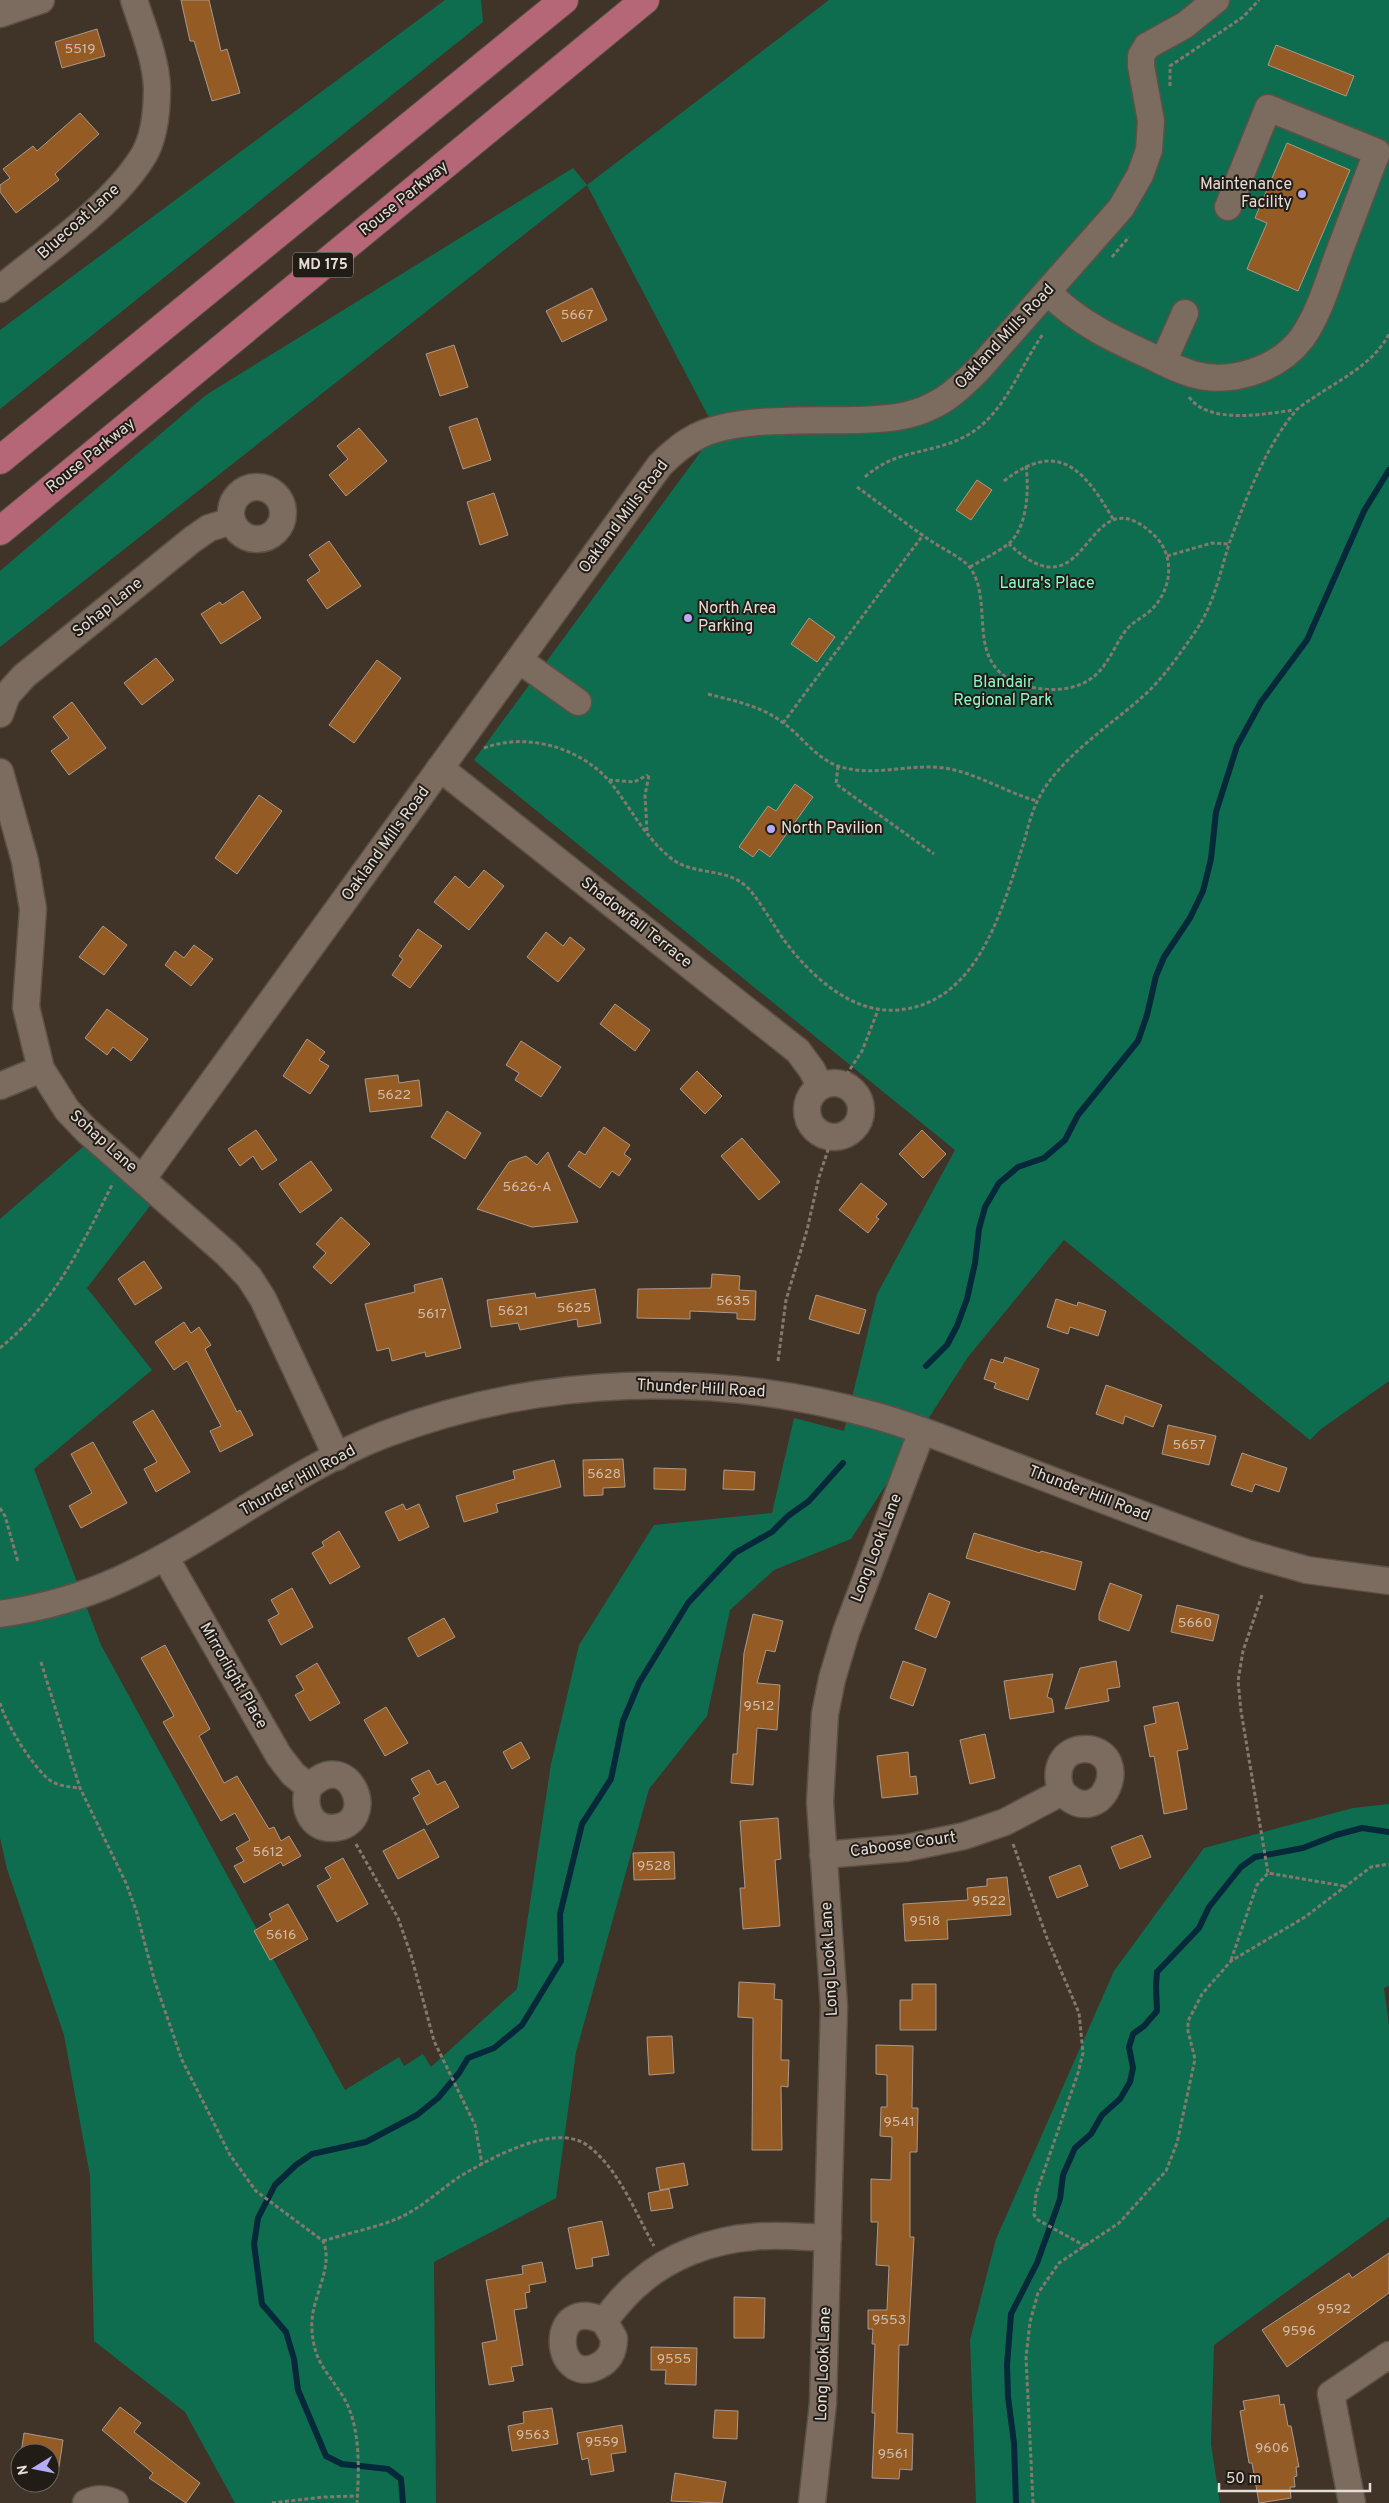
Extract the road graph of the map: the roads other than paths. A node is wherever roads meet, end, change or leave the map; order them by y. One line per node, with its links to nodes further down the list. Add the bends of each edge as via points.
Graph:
1 (41, 0): 6 (street)
2 (134, 0): 8 (street, Bluecoat Lane, via 152,58 157,87 156,110 143,157 112,196)
3 (564, 0): 12 (main road)
4 (645, 0): 14 (main road, Rouse Parkway / MD 175)
5 (1216, 0): 9 (street, Oakland Mills Road, via 1185,24 1147,46 1141,56 1151,121 1149,150 1140,175 1121,208)
6 (0, 14)
7 (1228, 207): 11 (street, via 1268,108 1377,152 1322,298 1302,338 1282,358 1239,376 1218,377 1193,374)
8 (0, 289)
9 (1048, 292): 11 (street, via 1094,330); 15 (street, Oakland Mills Road, via 977,371 956,391 933,406 908,415 880,419 745,424 719,428 697,436 677,449 638,493)
10 (1185, 313): 11 (street)
11 (1163, 362)
12 (0, 460)
13 (232, 520): 17 (street, Sohap Lane, via 209,528 192,539 24,676 7,695)
14 (0, 531)
15 (519, 660): 16 (street); 18 (street, Oakland Mills Road)
16 (578, 702)
17 (0, 714)
18 (440, 768): 21 (street, Shadowfall Terrace, via 798,1052); 23 (street, Oakland Mills Road)
19 (0, 772): 20 (street, Sohap Lane, via 25,860 33,909 26,1007)
20 (41, 1069): 22 (street); 23 (street, Sohap Lane, via 67,1110)
21 (830, 1085): 21 (street, Shadowfall Terrace, via 813,1093 806,1111 814,1130 832,1138 851,1132 861,1114 856,1095 849,1088)
22 (0, 1086)
23 (134, 1171): 25 (street, Sohap Lane, via 249,1277 263,1299)
24 (922, 1431): 25 (street, Thunder Hill Road, via 875,1416 773,1393 667,1384 619,1386 568,1390 469,1409 382,1436); 27 (street, Thunder Hill Road, via 1247,1553 1307,1570); 31 (street, Long Look Lane, via 846,1632 832,1679 822,1750)
25 (337, 1457): 26 (street, Thunder Hill Road)
26 (165, 1557): 28 (street, Thunder Hill Road, via 118,1580 63,1600); 29 (street, Mirrorlight Place, via 279,1756 292,1774)
27 (1389, 1582)
28 (0, 1614)
29 (309, 1786): 29 (street, via 305,1804 310,1817 323,1826 333,1828 351,1820 358,1805 354,1787 348,1780 335,1775 316,1780)
30 (1062, 1792): 31 (street, Caboose Court, via 1005,1822 937,1842)
31 (823, 1855): 32 (street, Long Look Lane, via 834,2006)
32 (828, 2238): 33 (street, via 753,2236 698,2249 641,2280); 37 (street, Long Look Lane, via 823,2403)
33 (604, 2321)
34 (1389, 2355): 38 (street, via 1331,2394)
35 (86, 2503): 36 (street, via 105,2499)
36 (115, 2503)
37 (812, 2503)
38 (1352, 2503)

